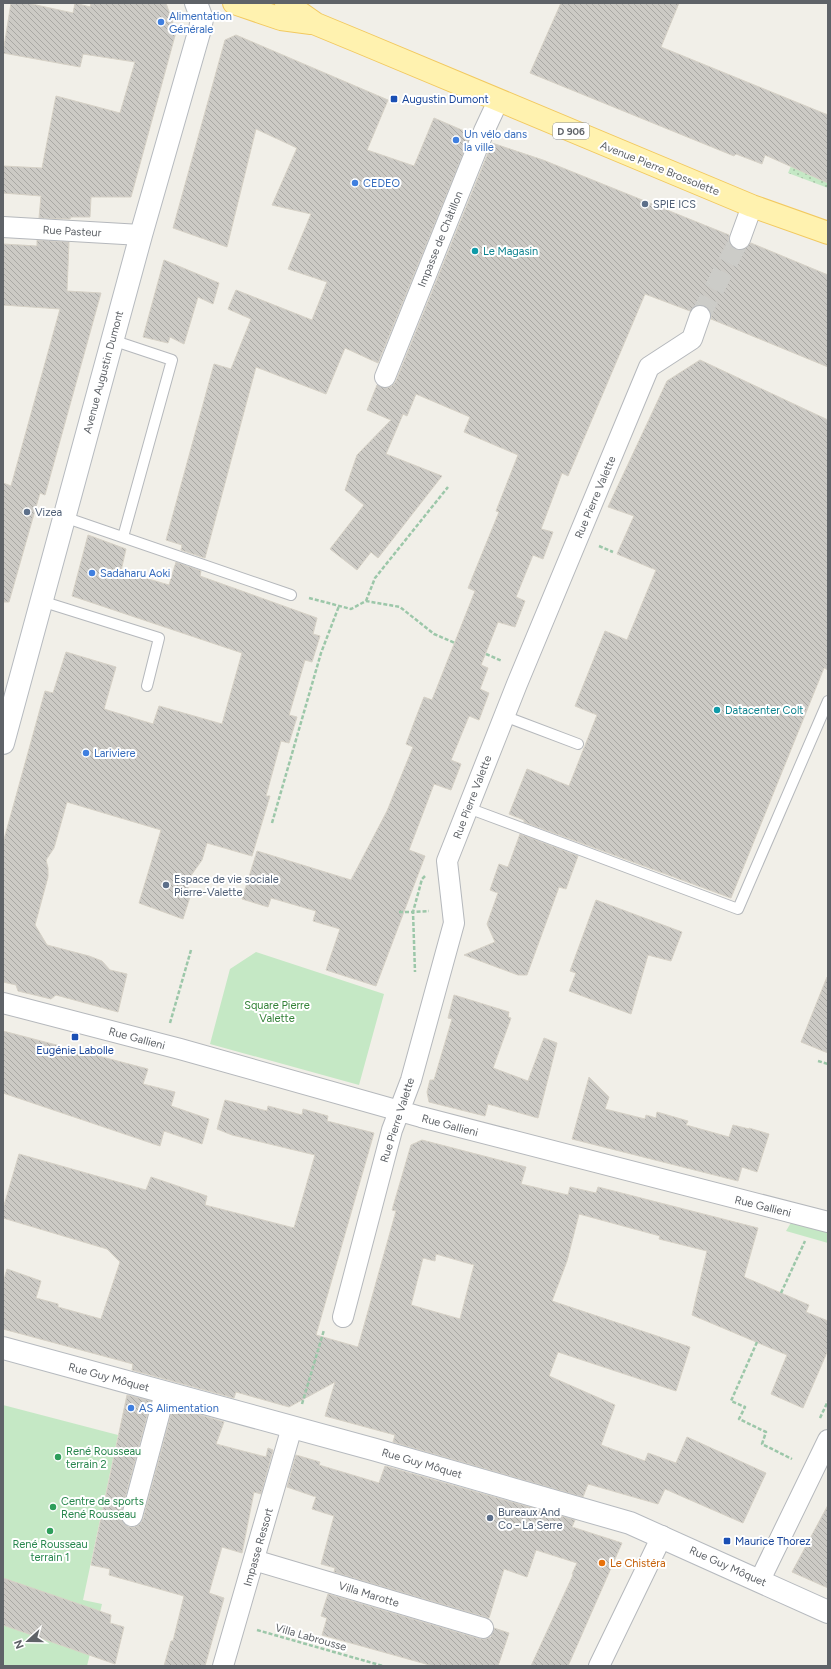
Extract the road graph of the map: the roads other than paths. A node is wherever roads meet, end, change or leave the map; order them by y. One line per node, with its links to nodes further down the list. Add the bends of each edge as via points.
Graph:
1 (196, 3): 9 (street, Avenue Augustin Dumont, via 202,19 200,29)
2 (234, 3): 4 (main road, Avenue Pierre Brossolette / D 906, via 281,19)
3 (286, 3): 4 (main road, Avenue Pierre Brossolette / D 906)
4 (316, 24): 5 (main road, Avenue Pierre Brossolette / D 906)
5 (498, 101): 6 (main road, Avenue Pierre Brossolette / D 906); 13 (street, Impasse de Châtillon)
6 (752, 206): 8 (main road, Avenue Pierre Brossolette / D 906); 10 (street)
7 (3, 227): 9 (street, Rue Pasteur)
8 (828, 233)
9 (141, 235): 12 (street, Avenue Augustin Dumont)
10 (740, 239)
11 (700, 316): 20 (street, Rue Pierre Valette, via 692,338 649,367)
12 (112, 340): 14 (street, Avenue Augustin Dumont); 15 (lane, via 172,360)
13 (385, 377)
14 (64, 517): 15 (lane); 17 (street, Avenue Augustin Dumont)
15 (123, 537): 16 (lane)
16 (291, 594)
17 (42, 601): 18 (lane, via 159,638); 21 (street, Avenue Augustin Dumont)
18 (147, 686)
19 (828, 700): 23 (lane, via 738,910)
20 (504, 716): 22 (lane); 23 (street, Rue Pierre Valette)
21 (5, 731)
22 (578, 744)
23 (468, 808): 25 (street, Rue Pierre Valette, via 447,861 454,922 411,1080)
24 (3, 1004): 25 (street, Rue Gallieni, via 180,1049)
25 (398, 1111): 26 (street, Rue Gallieni); 27 (street, Rue Pierre Valette)
26 (828, 1222)
27 (343, 1317)
28 (3, 1348): 29 (street, Rue Guy Môquet)
29 (165, 1393): 30 (street, Rue Guy Môquet); 32 (street)
30 (296, 1419): 33 (street, Rue Guy Môquet, via 610,1516); 34 (street, Impasse Ressort)
31 (828, 1440): 35 (street)
32 (132, 1516)
33 (662, 1536): 35 (street, Rue Guy Môquet); 39 (street)
34 (254, 1560): 37 (street, Villa Marotte); 38 (street, Impasse Ressort)
35 (760, 1580): 36 (street, Rue Guy Môquet)
36 (828, 1612)
37 (484, 1628)
38 (223, 1666)
39 (599, 1666)

